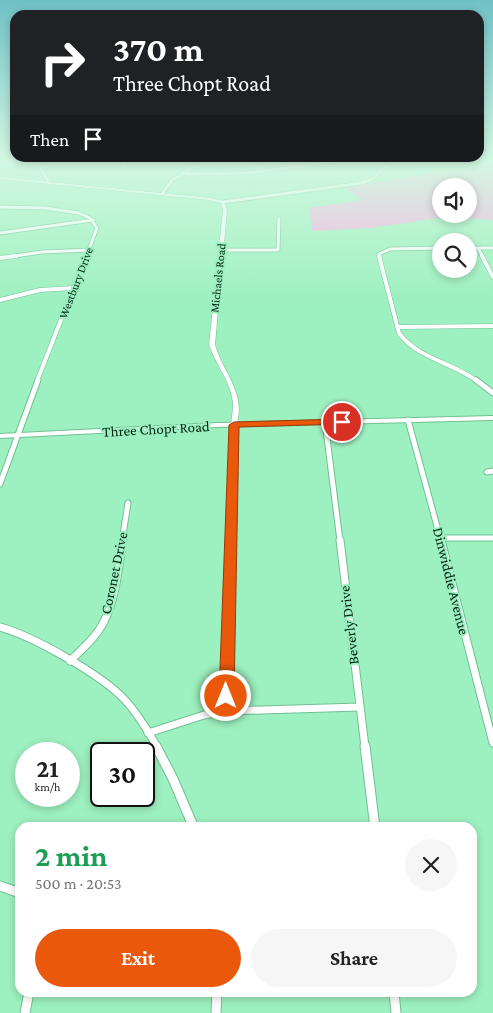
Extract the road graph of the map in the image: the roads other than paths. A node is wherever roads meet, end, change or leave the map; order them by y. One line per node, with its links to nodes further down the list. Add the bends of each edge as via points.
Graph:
1 (23, 207): 4 (street, via 70,212)
2 (225, 207): 10 (street, Michaels Road)
3 (279, 219): 10 (street, via 279,248 274,251)
4 (93, 220): 5 (street); 9 (street, Westbury Drive, via 97,228)
5 (0, 233)
6 (432, 248): 16 (street, via 395,249 378,256)
7 (478, 248): 8 (street); 12 (street)
8 (493, 248)
9 (89, 250): 11 (street); 13 (street, Westbury Drive)
10 (221, 250): 21 (street, Michaels Road, via 212,345 234,393)
11 (0, 258)
12 (493, 277)
13 (74, 288): 14 (street, via 40,290); 22 (street, Westbury Drive)
14 (0, 300)
15 (493, 326): 16 (street)
16 (397, 327): 17 (street, via 407,344 467,373)
17 (493, 393)
18 (493, 418): 19 (main road, Three Chopt Road)
19 (408, 420): 20 (main road, Three Chopt Road); 26 (street, Dinwiddie Avenue)
20 (325, 422): 21 (main road, Three Chopt Road); 30 (street, Beverly Drive)
21 (234, 425): 22 (main road, Three Chopt Road); 31 (street)
22 (17, 435): 23 (main road, Three Chopt Road); 24 (street, Westbury Drive)
23 (0, 436)
24 (0, 484)
25 (128, 503): 29 (street, Coronet Drive, via 107,613 96,633)
26 (440, 538): 27 (street); 33 (street, Dinwiddie Avenue)
27 (493, 538)
28 (0, 627): 29 (street, via 19,633)
29 (70, 661): 32 (street, via 124,699)
30 (360, 708): 31 (street); 35 (street, Beverly Drive)
31 (226, 711): 32 (street)
32 (148, 733): 34 (street)
33 (493, 744)
34 (191, 822)
35 (374, 822)
36 (0, 886): 37 (street)
37 (15, 891)
38 (28, 997): 41 (street)
39 (217, 997): 42 (street)
40 (394, 997): 43 (street)
41 (25, 1013)
42 (216, 1013)
43 (396, 1013)

